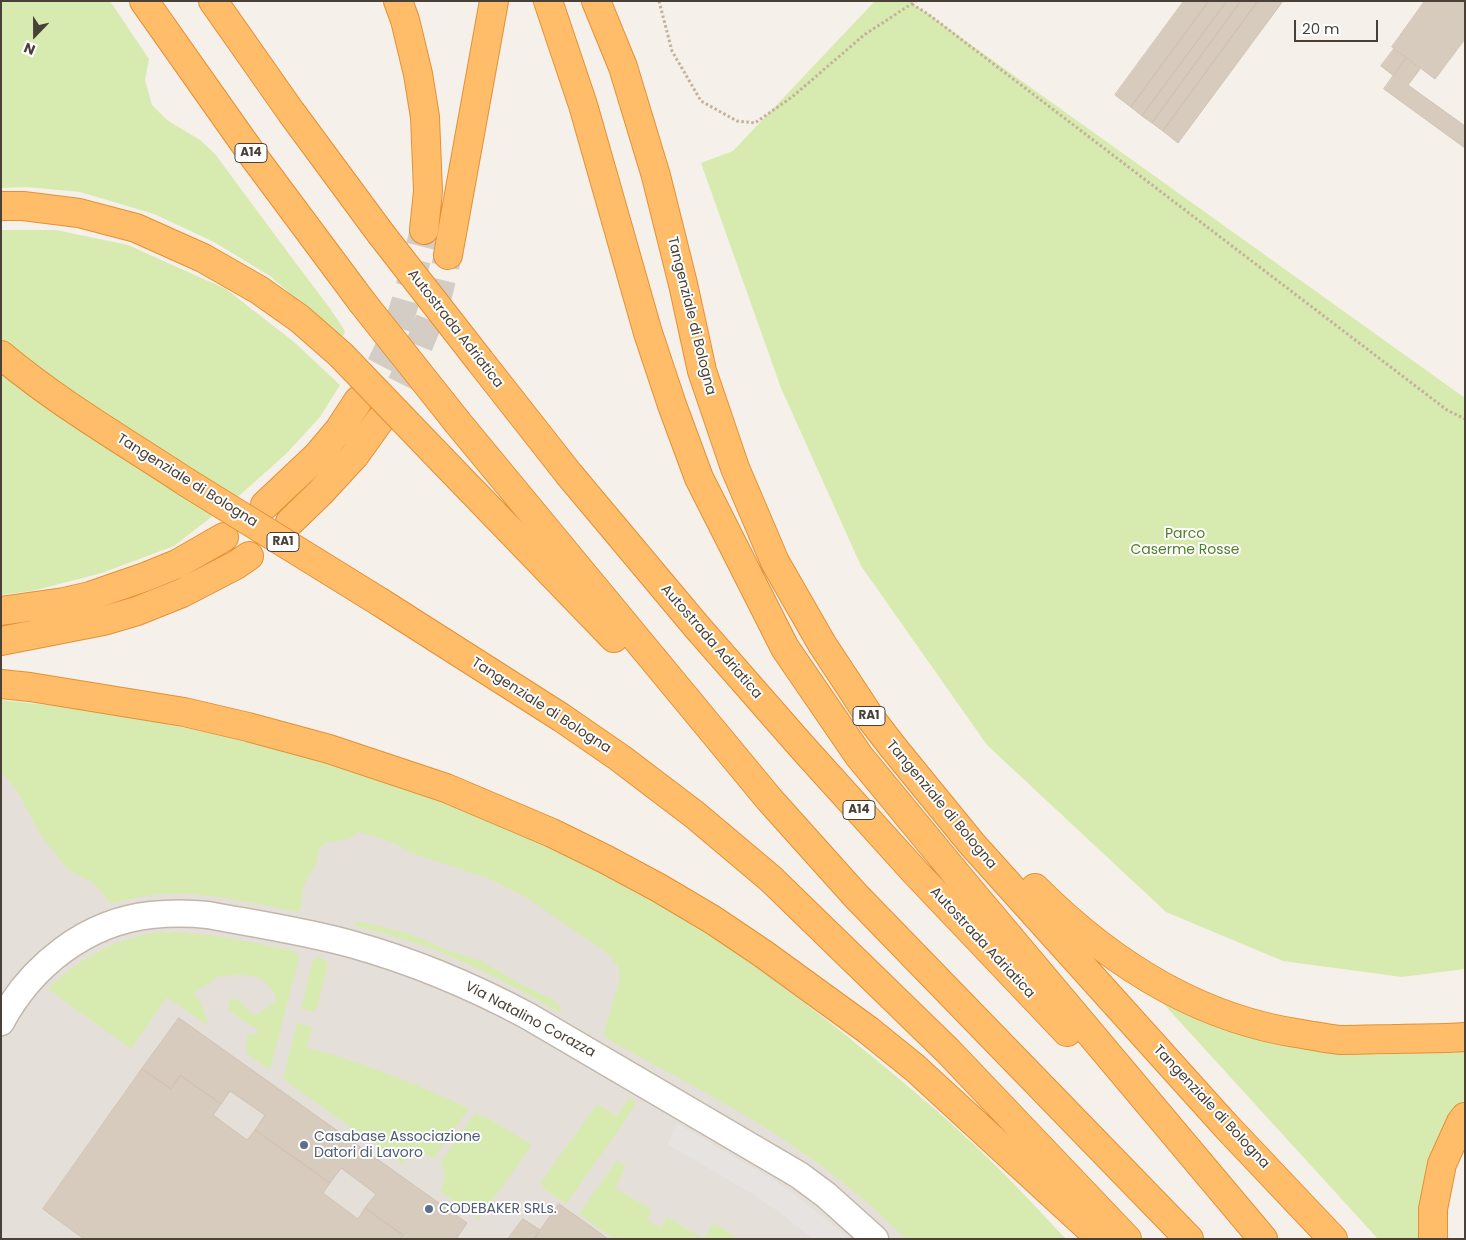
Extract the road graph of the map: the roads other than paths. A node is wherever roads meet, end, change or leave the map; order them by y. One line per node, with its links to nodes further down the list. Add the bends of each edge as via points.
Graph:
1 (144, 1): 21 (highway, A14, bridge, via 362,302 458,424)
2 (213, 1): 29 (highway, Autostrada Adriatica / A14, bridge, via 381,234 581,488 703,634 922,879)
3 (398, 1): 8 (highway, via 418,74 425,117 428,191)
4 (494, 1): 9 (highway)
5 (548, 1): 29 (highway, via 583,105 672,405 699,478 785,648 859,756)
6 (596, 1): 20 (highway, Tangenziale di Bologna / RA1, via 623,67 648,149 702,371 735,468 775,562 817,636)
7 (1, 206): 21 (highway, bridge, via 79,213 136,228 203,258 259,290 300,319 443,460)
8 (424, 230)
9 (448, 255)
10 (1, 355): 27 (highway, Tangenziale di Bologna / RA1, bridge, via 62,401 186,482 492,673 620,758 695,814 771,879 948,1051)
11 (358, 401): 13 (highway, via 317,456)
12 (380, 420): 14 (highway, via 355,455)
13 (265, 505)
14 (290, 522)
15 (224, 537): 17 (highway, via 177,564 97,593 64,602)
16 (249, 556): 18 (highway, via 182,593 137,611)
17 (1, 611)
18 (1, 641)
19 (1, 684): 26 (highway, via 184,712 328,749 446,788 605,858 713,920 868,1030 915,1068)
20 (892, 746): 23 (highway, via 1057,910 1101,947 1155,983 1196,1004 1234,1019 1285,1032 1338,1040); 30 (highway, Tangenziale di Bologna / RA1, via 972,844)
21 (769, 800): 28 (highway, A14, via 856,896)
22 (1, 1022): 25 (street, Via Natalino Corazza, via 25,985 63,949 97,930 132,918 188,913 342,942 442,976 528,1016 799,1175)
23 (1465, 1037)
24 (1465, 1117): 31 (highway, via 1442,1164 1433,1208)
25 (875, 1239)
26 (1101, 1239)
27 (1127, 1239)
28 (1189, 1239)
29 (1262, 1239)
30 (1333, 1239)
31 (1434, 1239)

